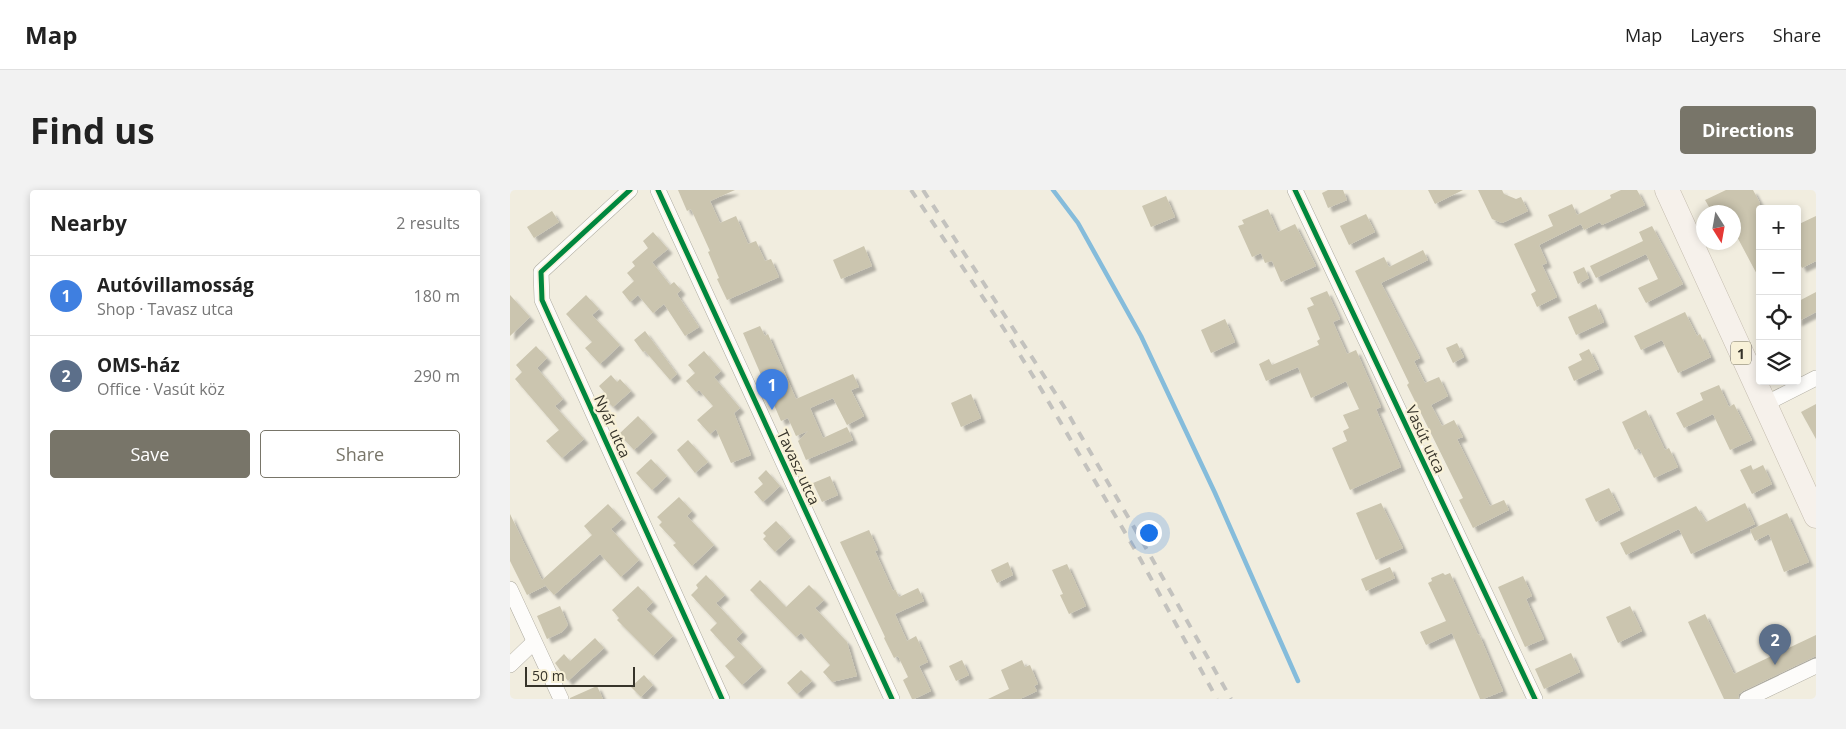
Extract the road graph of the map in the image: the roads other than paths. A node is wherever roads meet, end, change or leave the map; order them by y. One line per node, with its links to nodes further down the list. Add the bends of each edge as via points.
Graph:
1 (630, 190): 13 (street, Nyár utca, via 542,272 542,300)
2 (658, 190): 14 (street, Tavasz utca)
3 (1295, 190): 15 (street, Vasút utca)
4 (1666, 190): 6 (main road, 1)
5 (1816, 378): 6 (street)
6 (1765, 404): 7 (main road, 1)
7 (1816, 516)
8 (510, 589): 9 (street)
9 (534, 642): 10 (street); 12 (street)
10 (510, 665)
11 (1816, 666): 16 (street)
12 (560, 699)
13 (722, 699)
14 (892, 699)
15 (1535, 699)
16 (1747, 699)

